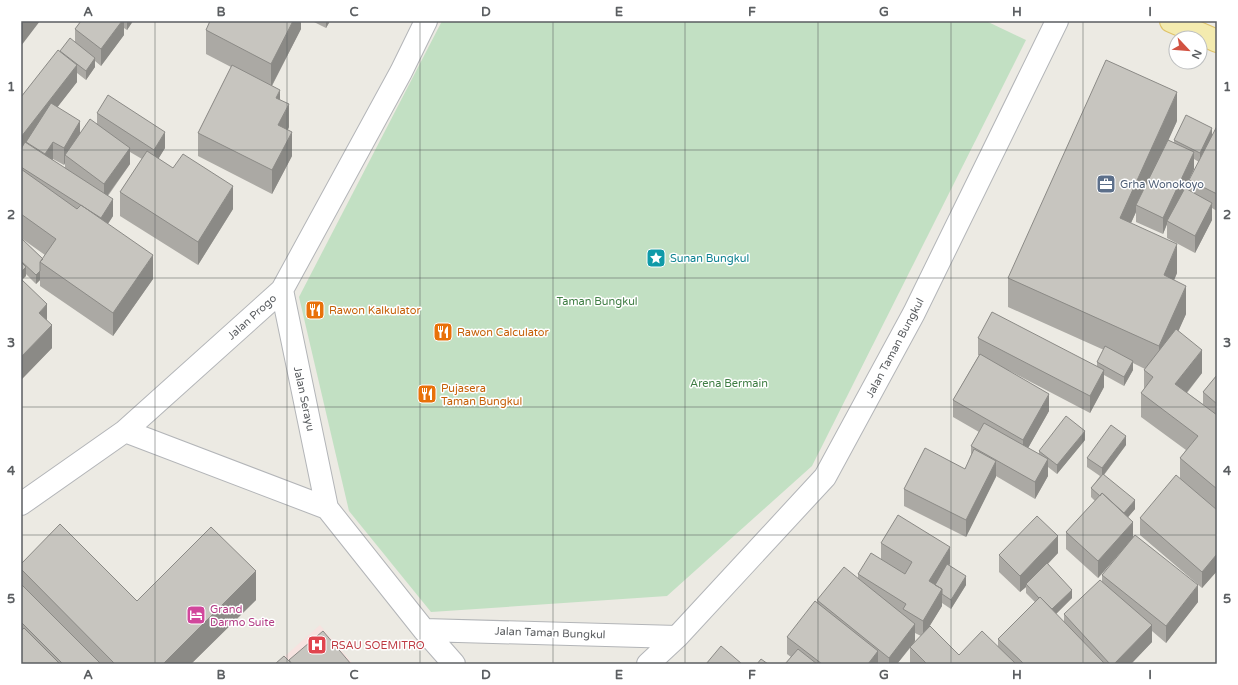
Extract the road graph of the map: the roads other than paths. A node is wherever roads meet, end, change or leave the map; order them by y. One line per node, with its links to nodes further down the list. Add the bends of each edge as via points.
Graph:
1 (426, 21): 5 (street, Jalan Progo, via 401,72)
2 (1057, 21): 10 (street, Jalan Taman Bungkul, via 914,313 825,477)
3 (1170, 21): 4 (main road)
4 (1217, 41)
5 (282, 290): 6 (street, Jalan Progo); 8 (street, Jalan Serayu)
6 (125, 431): 7 (street, Jalan Progo); 8 (street)
7 (21, 504)
8 (327, 508): 9 (street, Jalan Serayu)
9 (424, 630): 10 (street, Jalan Taman Bungkul); 11 (street, Jalan Serayu)
10 (677, 637): 12 (street, Jalan Taman Bungkul)
11 (454, 664)
12 (648, 664)

